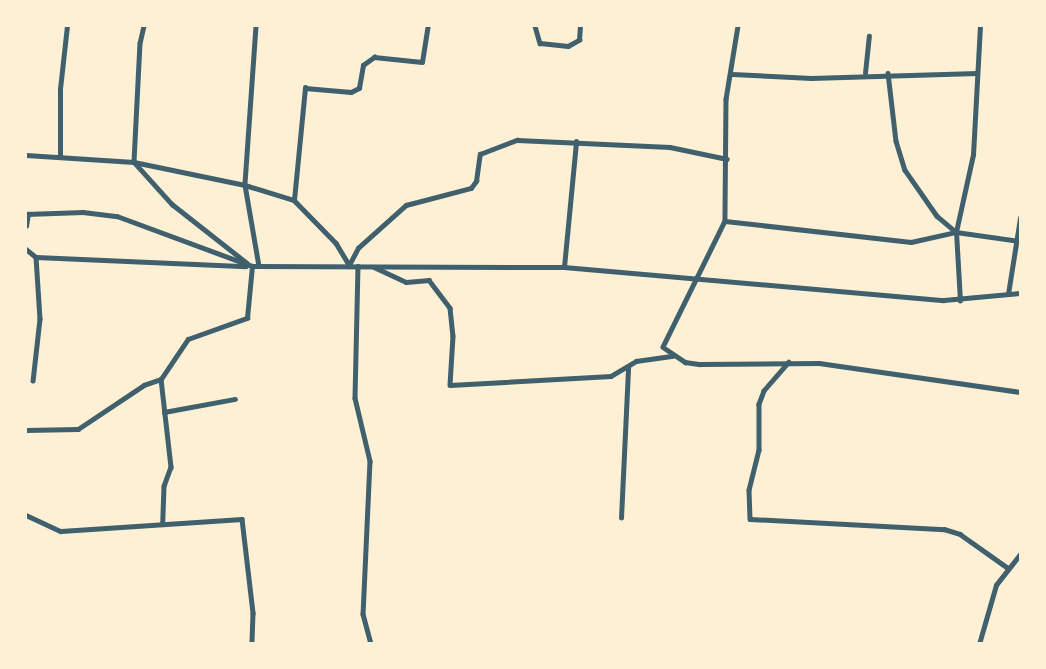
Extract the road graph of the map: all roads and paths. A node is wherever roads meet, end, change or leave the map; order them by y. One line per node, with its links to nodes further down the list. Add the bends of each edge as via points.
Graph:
1 (67, 26): 16 (street, via 60,89)
2 (144, 26): 19 (street)
3 (248, 26): 4 (street)
4 (256, 26): 20 (street)
5 (428, 26): 21 (street, via 422,62 374,57 363,65 359,88 351,92 305,88)
6 (535, 26): 7 (street, via 540,43 568,46 579,40)
7 (580, 26)
8 (738, 26): 14 (street)
9 (980, 26): 13 (street)
10 (869, 36): 11 (street)
11 (865, 73): 12 (street); 14 (street, via 811,78)
12 (888, 73): 13 (street); 26 (street, via 896,141 905,170 937,216)
13 (977, 73): 26 (street, via 973,155)
14 (732, 74): 18 (street, via 726,99)
15 (576, 142): 18 (street, via 670,147); 30 (street, via 517,140 480,154 476,181 471,188 406,205 358,248); 35 (street)
16 (60, 154): 17 (street); 19 (street)
17 (26, 155)
18 (727, 159): 24 (street)
19 (134, 162): 20 (street); 31 (street, via 172,204)
20 (244, 185): 21 (street); 32 (street)
21 (294, 200): 30 (street, via 336,243)
22 (27, 214): 25 (street); 31 (street, via 83,212 117,216)
23 (1020, 218): 27 (street)
24 (725, 221): 26 (street, via 912,242); 36 (street)
25 (26, 226)
26 (956, 232): 27 (street); 39 (street)
27 (1018, 241): 38 (street)
28 (26, 249): 29 (street)
29 (36, 257): 31 (street); 44 (street, via 40,319)
30 (349, 265): 32 (street); 33 (street)
31 (252, 266): 32 (street); 43 (street, via 248,318 188,339)
32 (259, 266)
33 (358, 266): 34 (street); 55 (street, via 355,398 370,461 363,614)
34 (372, 266): 35 (street); 42 (street, via 406,282 429,280 450,308 450,385 611,376)
35 (564, 267): 36 (street)
36 (699, 280): 39 (street); 40 (street, via 663,340 663,347)
37 (1020, 293): 38 (street)
38 (1008, 294): 39 (street)
39 (960, 301)
40 (675, 356): 41 (street, via 700,364); 42 (street, via 645,359)
41 (789, 362): 45 (street, via 883,370); 53 (street, via 764,391 759,404 759,450 749,490 750,519 944,529 969,539)
42 (628, 367): 50 (street)
43 (160, 379): 47 (street); 48 (street, via 78,429)
44 (33, 381)
45 (1020, 392)
46 (235, 399): 47 (street)
47 (164, 412): 51 (street, via 171,467 164,486)
48 (26, 430)
49 (26, 515): 51 (street, via 61,531)
50 (621, 518)
51 (163, 524): 54 (street, via 242,519 253,613)
52 (1020, 554): 53 (street)
53 (1008, 568): 56 (street, via 996,585)
54 (252, 644)
55 (371, 644)
56 (979, 644)

